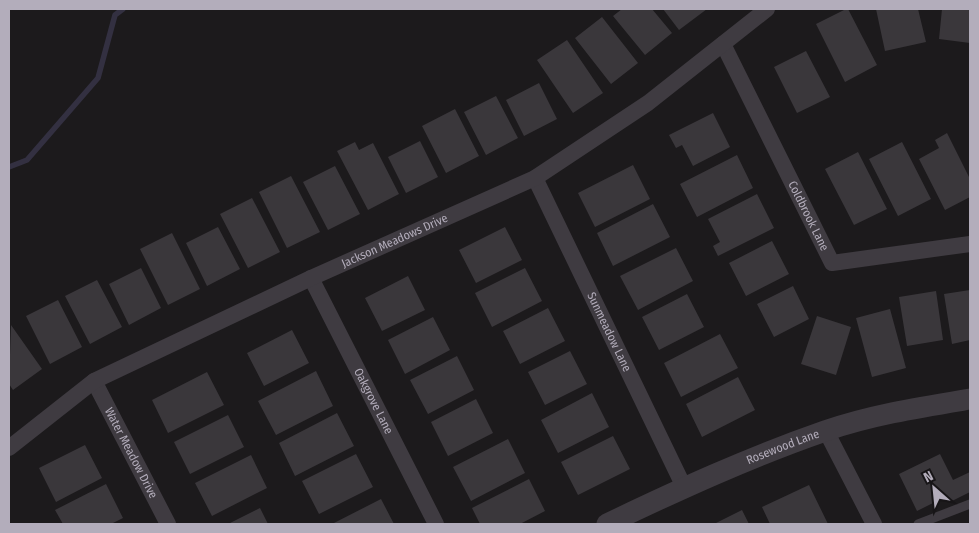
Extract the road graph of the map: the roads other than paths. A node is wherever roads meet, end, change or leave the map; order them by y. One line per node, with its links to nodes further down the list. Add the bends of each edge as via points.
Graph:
1 (766, 9): 2 (street, Jackson Meadows Drive)
2 (723, 44): 3 (street, Jackson Meadows Drive, via 648,103); 4 (street, Coldbrook Lane, via 832,263)
3 (535, 178): 5 (street, Jackson Meadows Drive); 10 (street, Sunmeadow Lane)
4 (970, 244)
5 (310, 278): 6 (street, Jackson Meadows Drive); 13 (street, Oakgrove Lane)
6 (94, 381): 9 (street, Jackson Meadows Drive); 12 (street, Water Meadow Drive)
7 (970, 399): 8 (street, Rosewood Lane)
8 (826, 431): 10 (street, Rosewood Lane); 15 (street)
9 (9, 448)
10 (684, 487): 14 (street, Rosewood Lane)
11 (970, 504): 16 (lane)
12 (168, 524)
13 (436, 524)
14 (607, 524)
15 (874, 524)
16 (918, 524)

